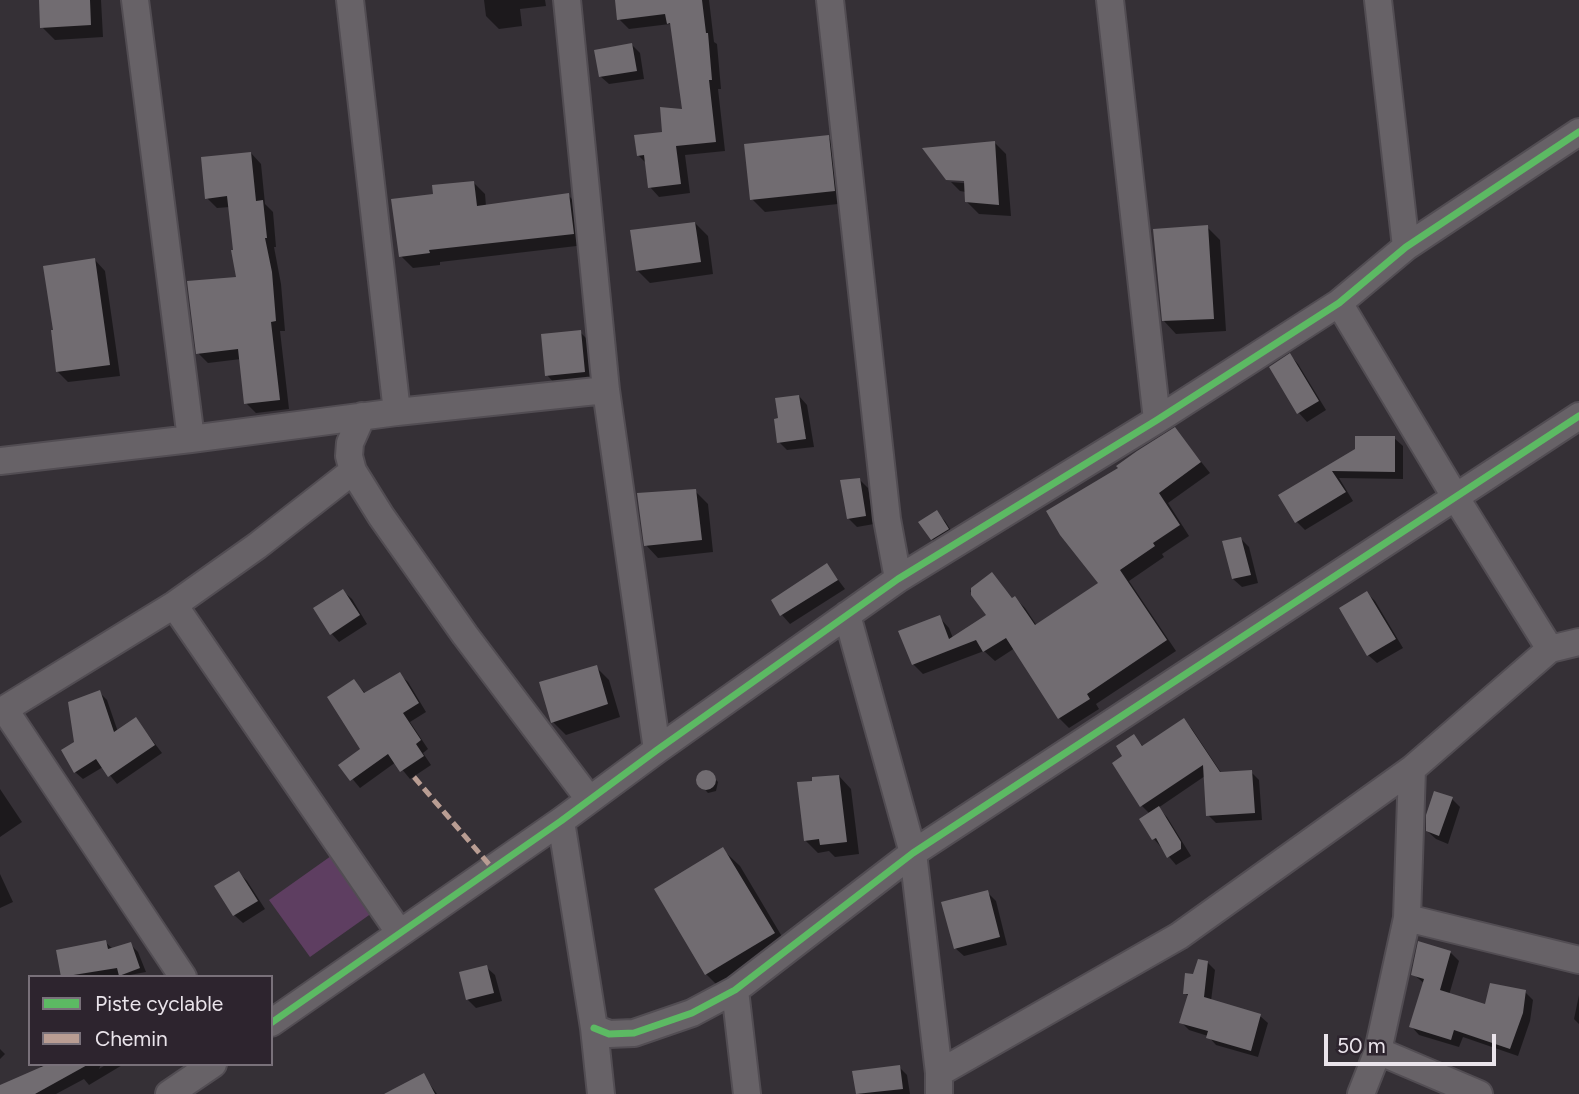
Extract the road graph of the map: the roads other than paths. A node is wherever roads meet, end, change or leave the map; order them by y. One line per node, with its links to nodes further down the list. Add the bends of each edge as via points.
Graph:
1 (135, 0): 15 (street)
2 (350, 0): 11 (street)
3 (568, 0): 10 (street)
4 (830, 0): 19 (street, via 887,519)
5 (1110, 0): 14 (street)
6 (1378, 0): 8 (street)
7 (1579, 132): 8 (street)
8 (1406, 247): 9 (street)
9 (1339, 303): 14 (street); 18 (street)
10 (606, 390): 11 (street); 25 (street)
11 (397, 412): 12 (street)
12 (362, 416): 15 (street); 17 (street, via 350,443)
13 (1579, 416): 18 (street)
14 (1157, 420): 19 (street)
15 (191, 439): 16 (street)
16 (0, 461)
17 (353, 471): 20 (street); 27 (street, via 465,635)
18 (1456, 498): 23 (street); 29 (street)
19 (898, 579): 21 (street)
20 (174, 604): 24 (street); 31 (street)
21 (847, 615): 25 (street); 29 (street)
22 (1579, 642): 23 (street)
23 (1550, 649): 26 (street)
24 (2, 711): 33 (street)
25 (657, 750): 27 (street)
26 (1412, 769): 30 (street); 39 (street, via 1179,936)
27 (589, 799): 28 (street)
28 (561, 821): 31 (street); 36 (street)
29 (913, 853): 34 (street); 39 (street)
30 (1407, 918): 32 (street); 37 (street)
31 (399, 932): 35 (street)
32 (1579, 960)
33 (182, 975)
34 (735, 990): 36 (street, via 692,1013 634,1033 609,1034); 42 (street)
35 (273, 1022)
36 (594, 1028): 41 (street)
37 (1377, 1051): 43 (street); 44 (street)
38 (210, 1066): 40 (street)
39 (939, 1084)
40 (175, 1092)
41 (601, 1094)
42 (747, 1094)
43 (1361, 1094)
44 (1479, 1094)

